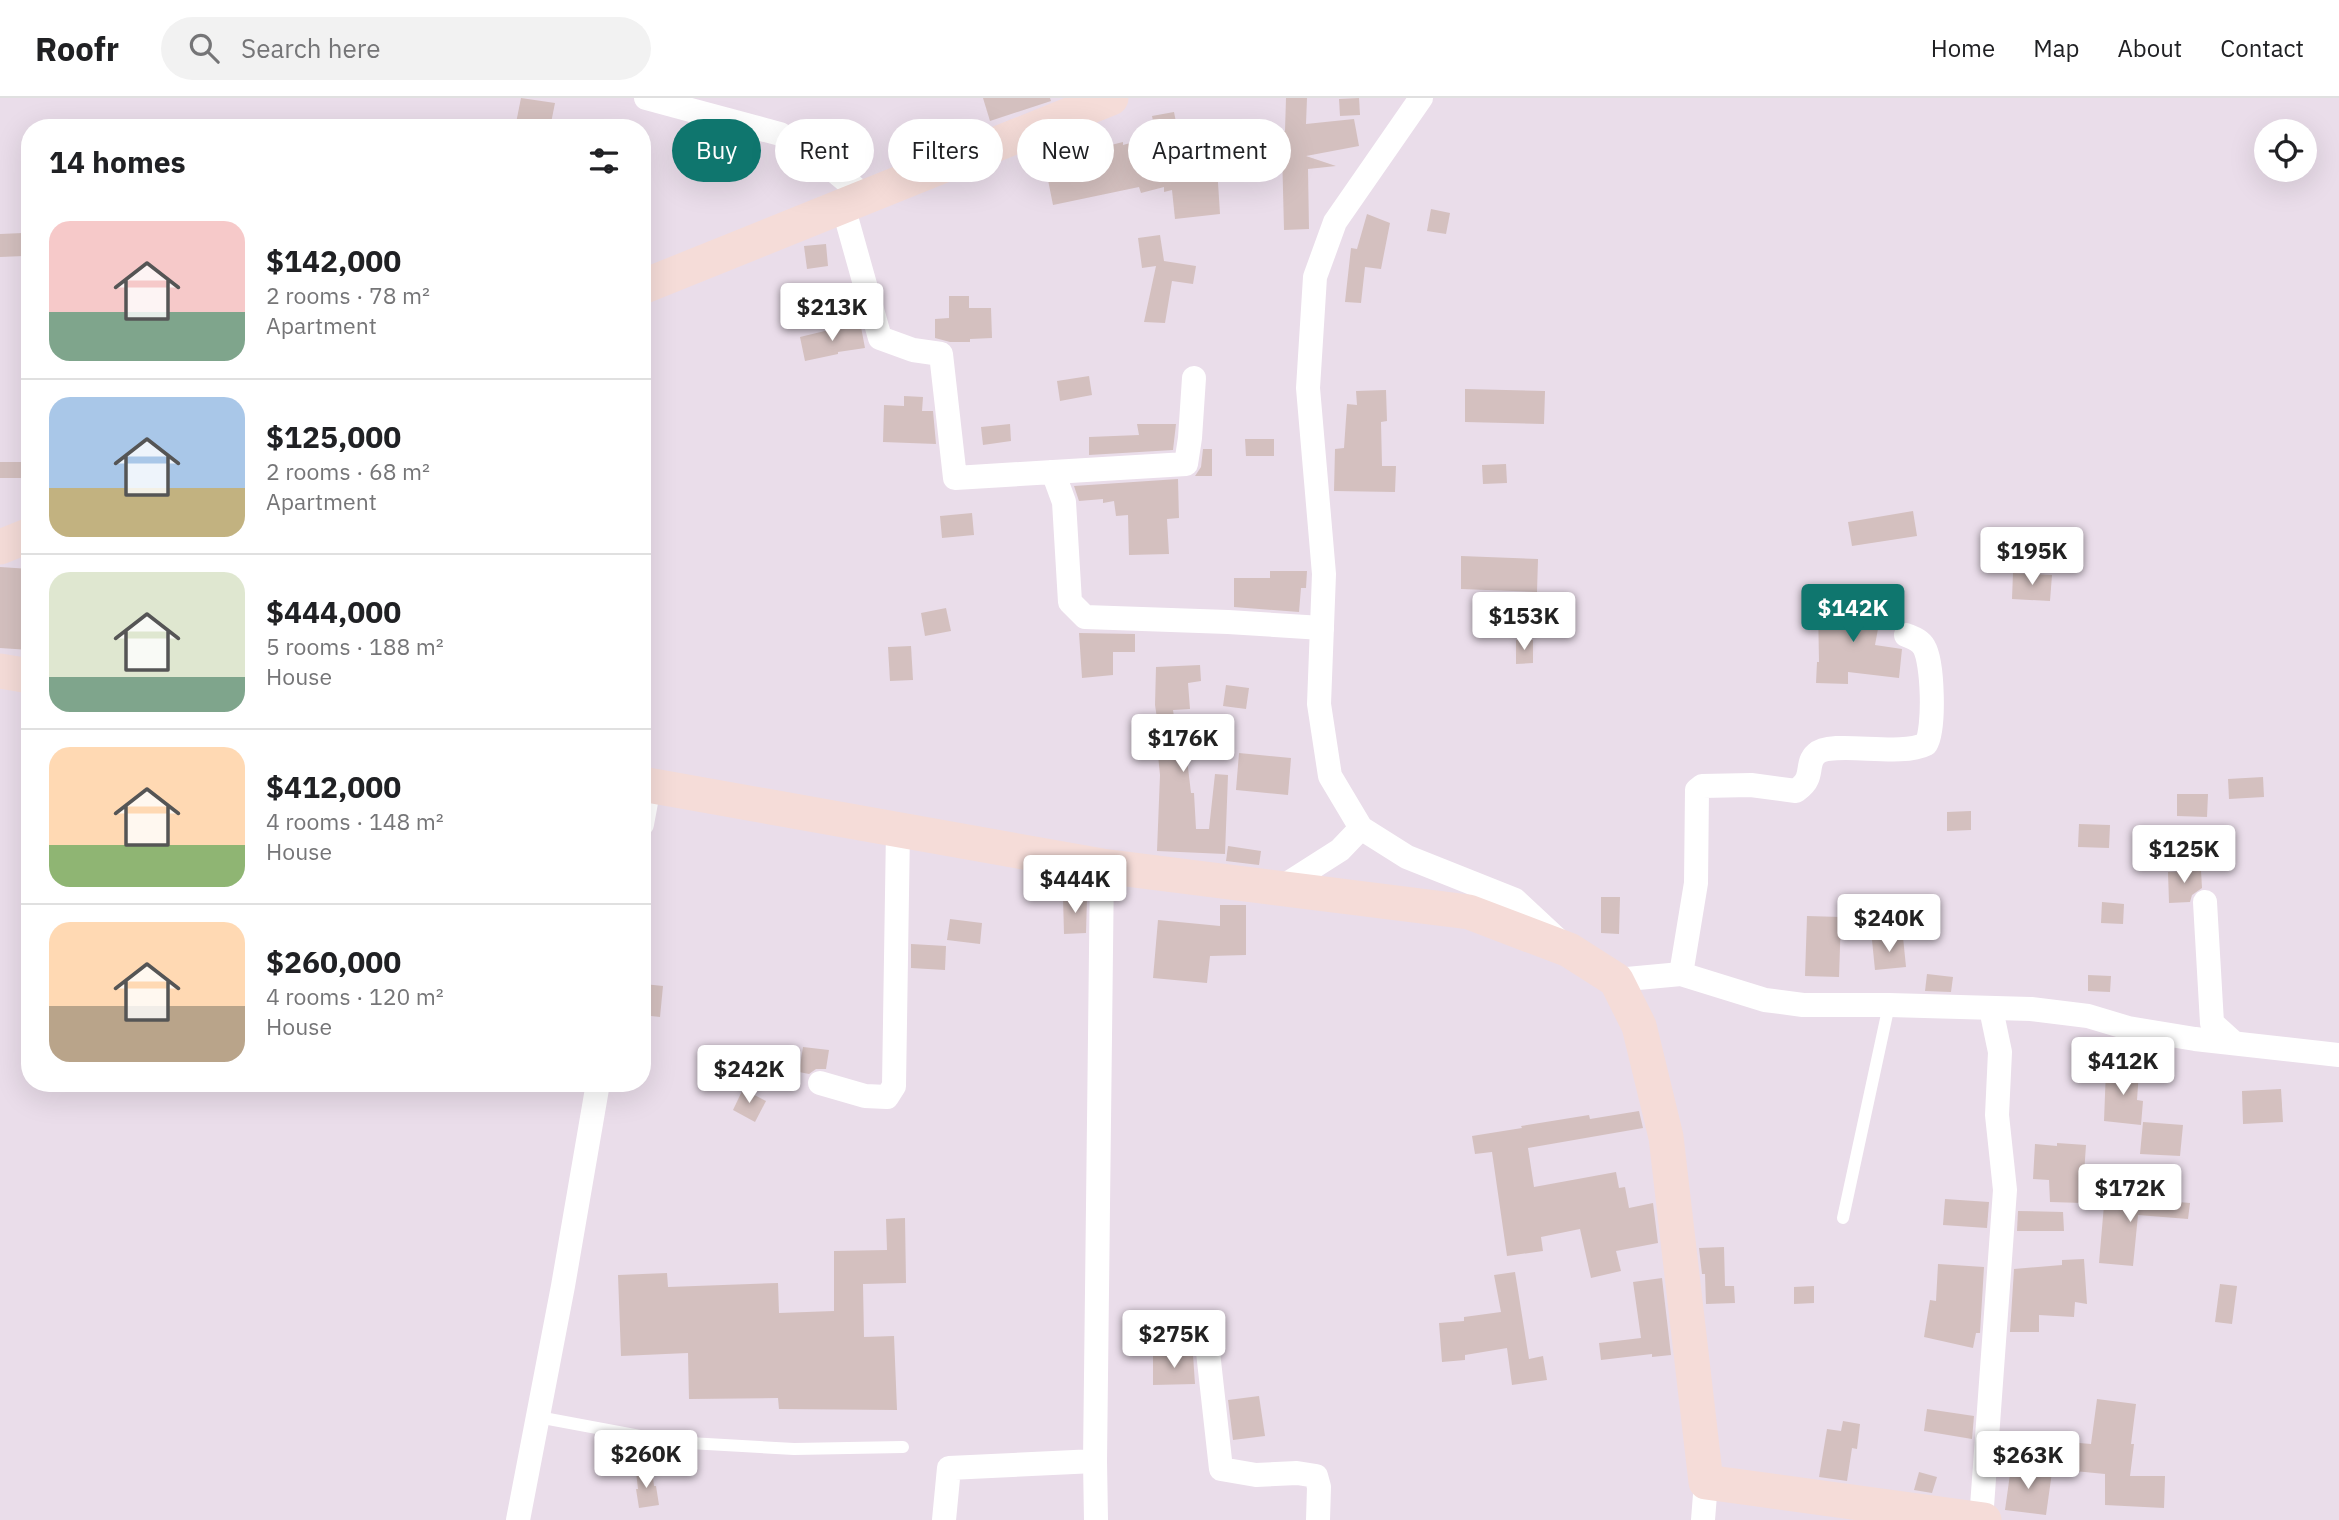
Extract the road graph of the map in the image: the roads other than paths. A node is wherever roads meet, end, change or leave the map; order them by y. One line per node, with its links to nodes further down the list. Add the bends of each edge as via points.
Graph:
1 (646, 98): 4 (street, via 780,134 816,156)
2 (1111, 98): 4 (main road)
3 (1421, 98): 10 (street, via 1335,222 1315,277 1308,388 1324,574)
4 (854, 202): 5 (main road); 7 (street, via 880,338 941,354 955,478)
5 (651, 283)
6 (1194, 378): 7 (street, via 1186,464)
7 (1053, 472): 10 (street, via 1063,502 1070,602 1085,617)
8 (21, 539): 9 (main road)
9 (0, 547)
10 (1322, 628): 15 (street, via 1319,704 1330,776)
11 (1906, 635): 21 (street, via 1921,642 1929,659 1932,728 1926,744 1887,750 1822,750 1812,760 1808,779 1796,791 1751,785 1702,786 1697,790 1696,883)
12 (0, 671): 13 (main road)
13 (21, 674)
14 (651, 786): 16 (main road)
15 (1361, 828): 18 (street, via 1339,850); 20 (street, via 1407,857 1515,900)
16 (898, 830): 17 (main road); 27 (street, via 894,1086 887,1097 865,1096)
17 (1102, 866): 18 (main road); 33 (street)
18 (1282, 887): 20 (main road, via 1469,912)
19 (2205, 902): 25 (street, via 2212,1023)
20 (1569, 950): 22 (main road)
21 (1681, 974): 22 (street); 23 (street, via 1765,1000)
22 (1616, 980): 34 (main road, via 1639,1026 1666,1137)
23 (1889, 1005): 24 (street); 29 (lane)
24 (1991, 1009): 25 (street, via 2088,1016 2128,1028); 40 (street, via 2000,1052 1997,1115 2005,1190)
25 (2234, 1044): 26 (street)
26 (2339, 1055)
27 (820, 1083)
28 (596, 1092): 31 (street)
29 (1843, 1217)
30 (1206, 1334): 38 (street, via 1221,1469 1316,1476)
31 (538, 1418): 32 (lane, via 673,1442 794,1449); 35 (street)
32 (903, 1447)
33 (1095, 1461): 36 (street, via 949,1468); 37 (street)
34 (1706, 1482): 39 (street); 40 (main road)
35 (518, 1520)
36 (944, 1520)
37 (1096, 1520)
38 (1318, 1520)
39 (1703, 1520)
40 (1982, 1520)

